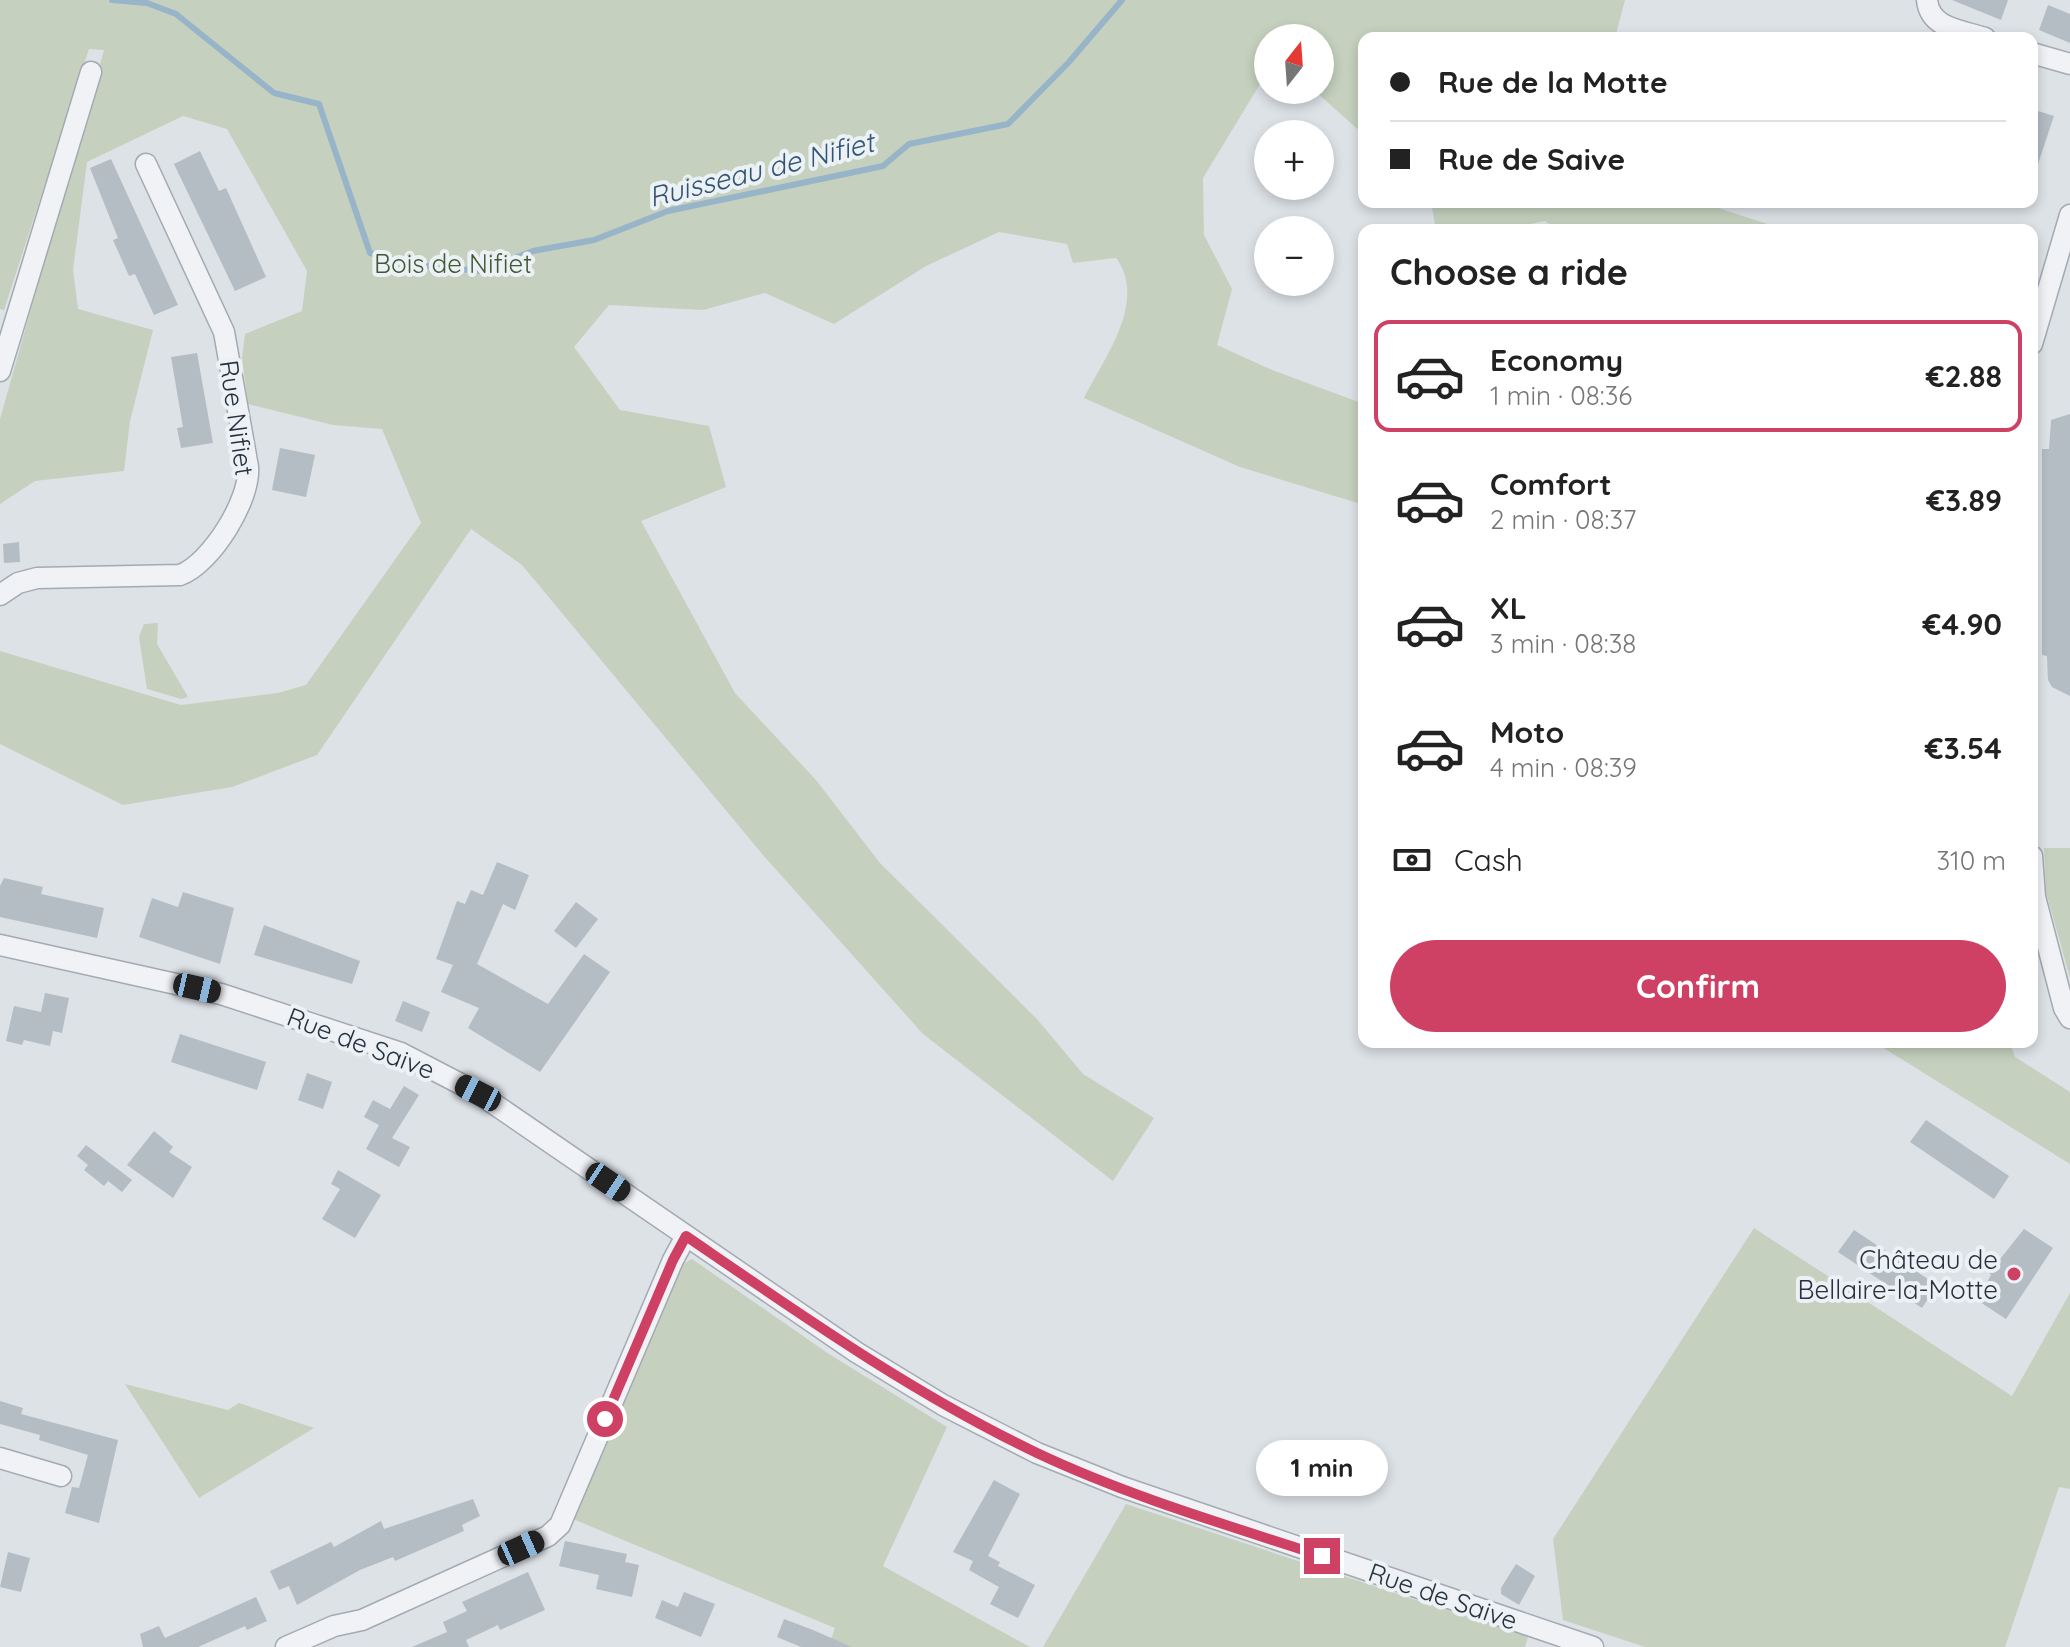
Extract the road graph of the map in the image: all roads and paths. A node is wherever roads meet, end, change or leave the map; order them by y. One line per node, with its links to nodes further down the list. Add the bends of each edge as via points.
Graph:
1 (1927, 0): 2 (street, via 1929,15 1937,23)
2 (1966, 32)
3 (2038, 55): 4 (street)
4 (2070, 64)
5 (91, 72): 9 (street)
6 (146, 164): 10 (street, Rue Nifiet, via 224,332 248,467 246,489 209,554 193,570 180,575 37,578)
7 (2070, 216): 8 (street)
8 (2038, 324)
9 (0, 371)
10 (0, 595)
11 (2038, 908): 13 (street)
12 (0, 945): 14 (street, Rue de Saive, via 221,994 401,1053 478,1093)
13 (2070, 1018)
14 (686, 1236): 17 (street, via 560,1525 548,1536 362,1620); 18 (street, Rue de Saive, via 856,1352 1037,1453 1122,1487)
15 (1, 1462): 16 (street)
16 (61, 1476)
17 (286, 1647)
18 (1593, 1647)

